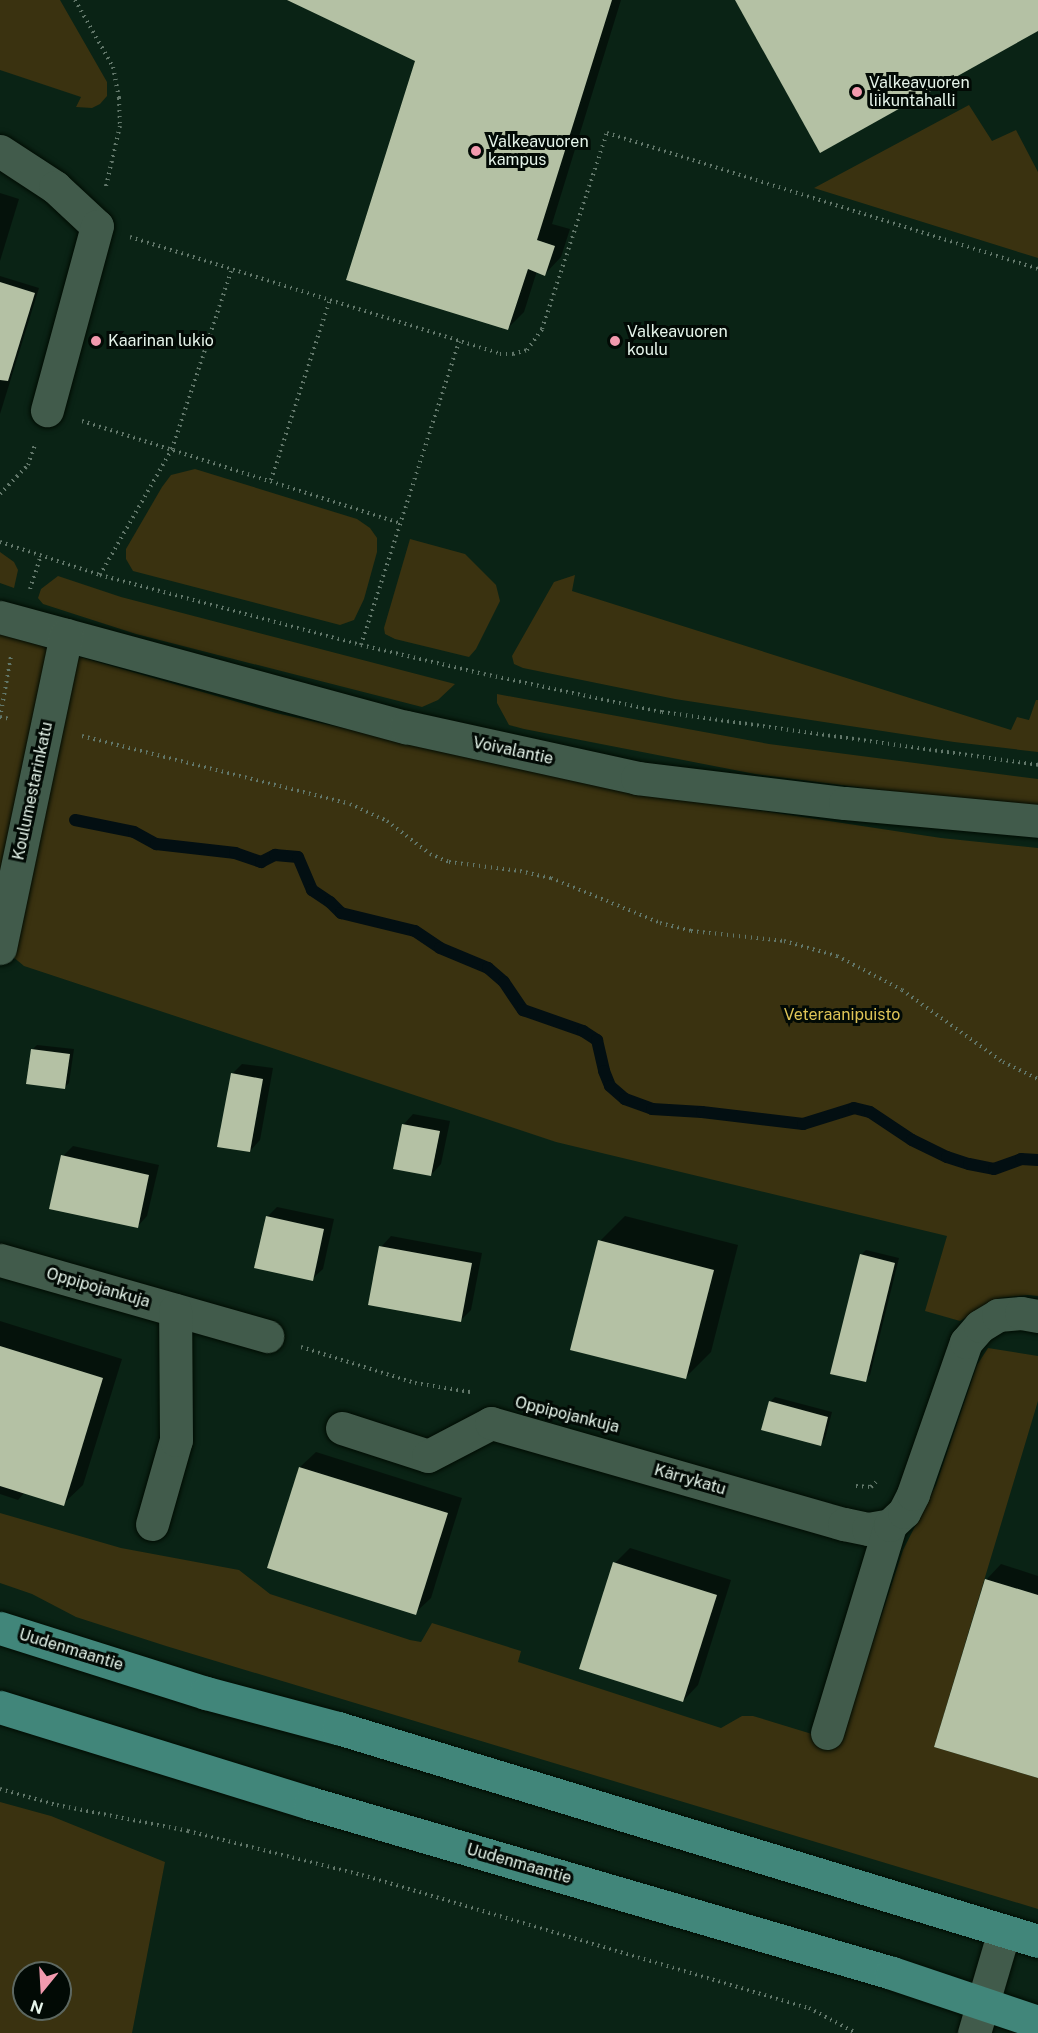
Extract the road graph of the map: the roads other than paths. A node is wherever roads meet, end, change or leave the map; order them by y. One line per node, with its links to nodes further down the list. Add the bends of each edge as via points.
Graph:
1 (0, 151): 2 (street, via 55,187 97,226)
2 (47, 410)
3 (0, 617): 4 (street, Voivalantie)
4 (66, 634): 5 (street, Voivalantie, via 406,727 637,778); 6 (street, Koulumestarinkatu)
5 (1038, 821)
6 (0, 948)
7 (0, 1260): 8 (street, Oppipojankuja)
8 (176, 1310): 10 (street, Oppipojankuja); 12 (street, via 176,1440)
9 (1038, 1316): 13 (street, via 999,1315 980,1326 966,1342 914,1494 904,1512)
10 (267, 1336)
11 (342, 1428): 13 (street, Kärrykatu, via 428,1456 491,1423 844,1524 868,1528)
12 (152, 1524)
13 (890, 1525): 16 (street)
14 (0, 1628): 17 (main road, Uudenmaantie)
15 (0, 1707): 19 (main road, Uudenmaantie, via 310,1803 892,1973)
16 (827, 1733)
17 (1004, 1931): 18 (main road, Uudenmaantie); 19 (street)
18 (1038, 1941)
19 (978, 2019): 20 (main road, Uudenmaantie)
20 (1038, 2022)

